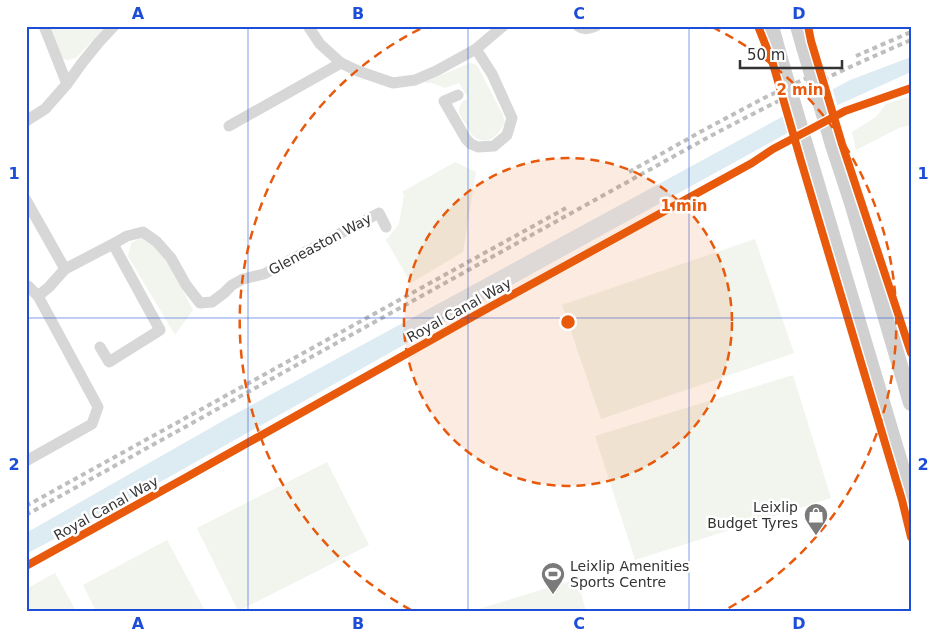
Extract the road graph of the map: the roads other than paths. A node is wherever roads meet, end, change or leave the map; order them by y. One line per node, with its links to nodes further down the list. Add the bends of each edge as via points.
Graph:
1 (44, 26): 11 (street)
2 (114, 26): 11 (street)
3 (308, 26): 10 (street, via 320,44)
4 (503, 26): 9 (street)
5 (578, 26): 6 (street, via 582,29)
6 (596, 26)
7 (770, 26): 24 (main road, bridge)
8 (798, 26): 22 (main road, bridge)
9 (476, 49): 10 (street, via 415,80 393,83); 12 (street, via 492,74 512,118 507,135 494,146 471,144 444,101)
10 (341, 63): 14 (street)
11 (68, 84): 13 (street, via 45,109)
12 (458, 95)
13 (26, 121)
14 (229, 126)
15 (26, 200): 18 (street)
16 (386, 227): 17 (street, Gleneaston Way, via 379,213 264,274 232,285 212,302 200,303 170,258 157,242 143,232 126,236)
17 (113, 244): 18 (street, Gleneaston Way); 21 (street, via 160,330 109,362)
18 (65, 269): 20 (street)
19 (26, 286): 20 (street)
20 (38, 296): 23 (street, via 98,407 92,424)
21 (100, 347)
22 (911, 403)
23 (26, 461)
24 (911, 499)

